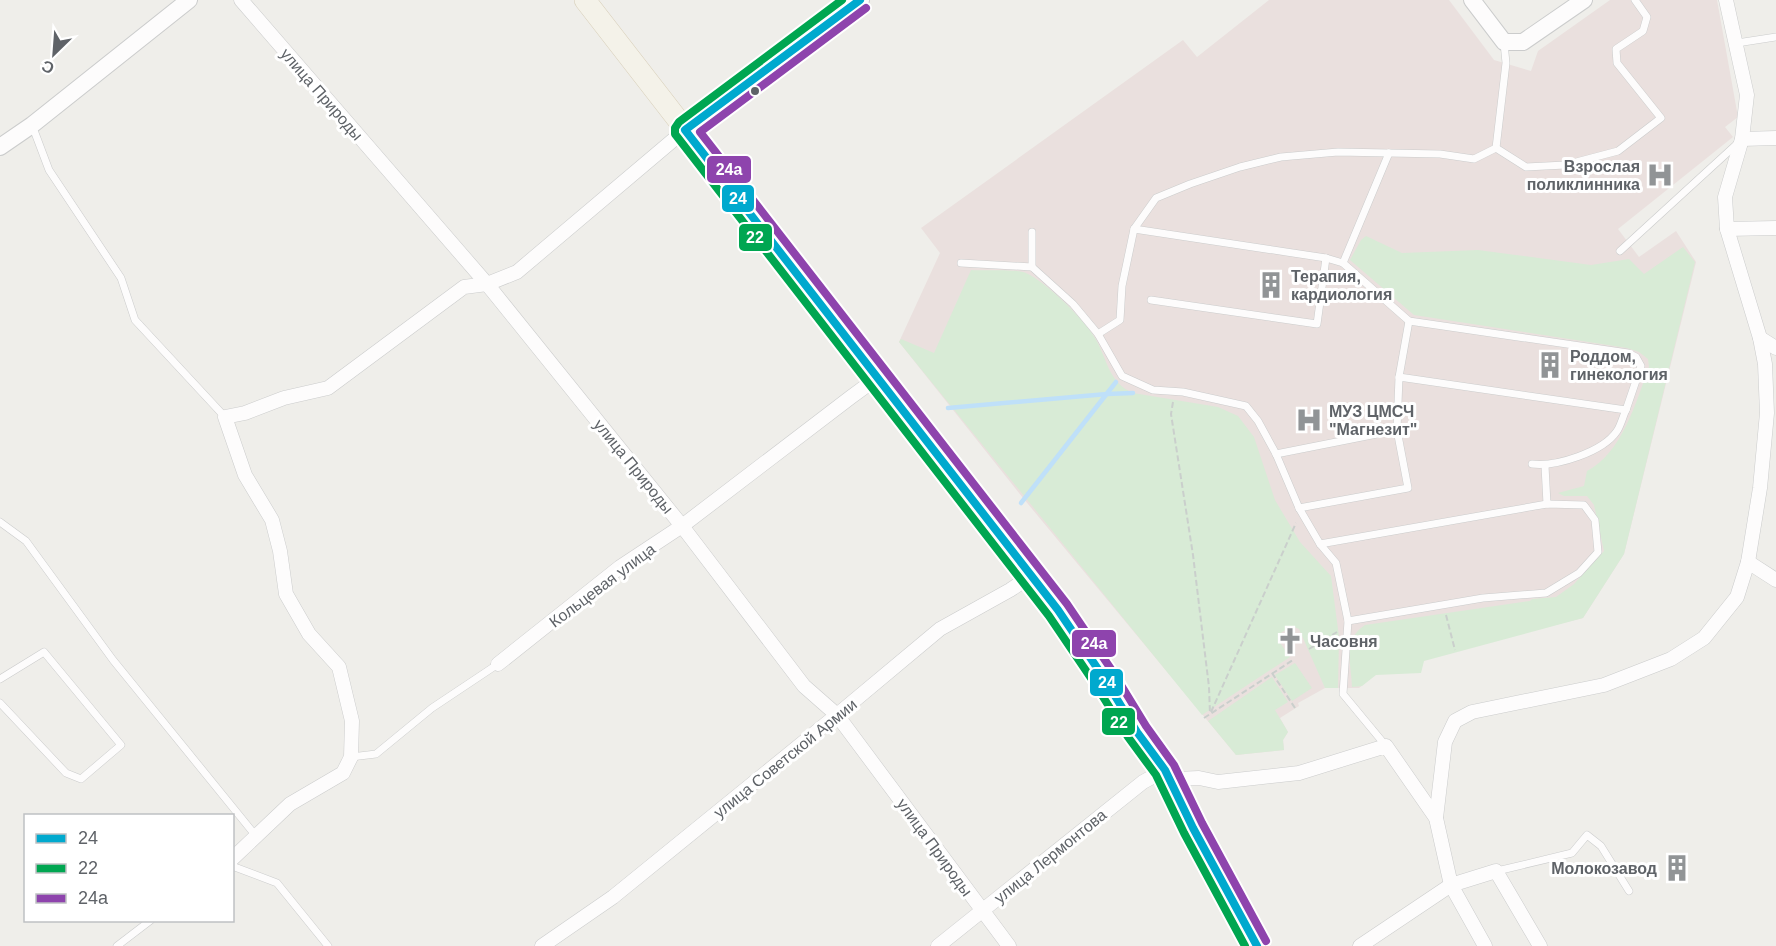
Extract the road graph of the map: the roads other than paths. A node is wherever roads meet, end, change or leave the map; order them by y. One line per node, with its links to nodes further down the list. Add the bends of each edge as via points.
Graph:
1 (189, 0): 12 (street)
2 (241, 0): 28 (street, улица Природы)
3 (585, 0): 13 (main road)
4 (860, 0): 13 (main road)
5 (1472, 0): 10 (street)
6 (1584, 0): 10 (street, via 1523,42)
7 (1635, 0): 17 (lane, via 1647,17 1643,31 1616,49 1617,63 1661,118 1618,151 1565,165 1526,166)
8 (1726, 0): 11 (street)
9 (1776, 37): 11 (lane)
10 (1504, 42): 17 (lane, via 1506,63)
11 (1737, 43): 15 (street, via 1747,95)
12 (32, 124): 16 (street); 39 (lane, via 49,170 121,278 135,320)
13 (685, 130): 28 (street, via 517,272); 37 (main road)
14 (1776, 138): 15 (street)
15 (1742, 139): 21 (street, via 1725,197); 23 (lane)
16 (0, 147)
17 (1496, 148): 18 (lane, via 1474,159)
18 (1389, 153): 20 (lane, via 1281,157 1240,167 1156,198); 26 (lane)
19 (1776, 228): 21 (street)
20 (1134, 229): 24 (lane); 31 (lane, via 1122,286 1120,320)
21 (1727, 229): 32 (street)
22 (1032, 232): 27 (lane)
23 (1620, 250)
24 (1326, 258): 26 (lane); 29 (lane, via 1317,324)
25 (961, 263): 27 (lane)
26 (1343, 263): 30 (lane)
27 (1032, 267): 31 (lane, via 1073,304)
28 (487, 284): 39 (street, via 464,287 327,388); 47 (street, улица Природы)
29 (1151, 300)
30 (1409, 321): 36 (lane); 38 (lane, via 1628,353 1641,366)
31 (1098, 334): 41 (lane, via 1122,376 1153,390 1246,406)
32 (1760, 338): 33 (street); 34 (street)
33 (1776, 348)
34 (1765, 364): 35 (street); 49 (street, via 1767,413)
35 (1776, 374)
36 (1399, 377): 38 (lane); 40 (lane)
37 (877, 378): 47 (street, Кольцевая улица); 50 (main road)
38 (1626, 410): 43 (lane, via 1617,432 1605,443 1585,454)
39 (225, 417): 58 (street, via 245,475 272,520 286,594 309,634 339,666 352,721)
40 (1397, 430): 41 (lane); 45 (lane, via 1408,488)
41 (1276, 454): 45 (lane)
42 (1532, 464): 43 (lane)
43 (1545, 466): 44 (lane)
44 (1547, 504): 48 (lane); 52 (lane, via 1584,505 1595,520 1598,552 1579,573 1546,593 1443,604)
45 (1300, 510): 48 (lane)
46 (0, 522): 61 (lane, via 26,541 113,660)
47 (682, 526): 53 (street, Кольцевая улица, via 620,567); 56 (street, улица Природы, via 804,686)
48 (1320, 544): 52 (lane, via 1336,563)
49 (1749, 562): 51 (street); 60 (street, via 1737,597 1704,638 1671,659 1604,685 1472,712 1455,721 1445,742)
50 (1031, 576): 56 (street, улица Советской Армии, via 940,629); 59 (main road)
51 (1776, 580)
52 (1347, 624): 57 (lane, via 1343,694)
53 (498, 664): 58 (lane, Кольцевая улица, via 432,708 376,754)
54 (0, 679): 55 (lane, via 44,652 121,745 81,779 66,773)
55 (0, 703)
56 (837, 716): 67 (street, улица Природы); 71 (street, улица Советской Армии, via 613,897)
57 (1386, 746): 59 (street, via 1299,772 1218,782 1176,779); 60 (street)
58 (351, 757): 61 (street, via 342,773 290,804)
59 (1165, 770): 67 (street, улица Лермонтова, via 1143,782); 74 (main road)
60 (1436, 818): 65 (street)
61 (256, 836): 62 (street)
62 (234, 857)
63 (234, 867): 70 (lane, via 277,884)
64 (1496, 871): 65 (street); 66 (lane, via 1572,853 1587,835 1601,846); 77 (street)
65 (1451, 885): 75 (street); 76 (street)
66 (1629, 891)
67 (982, 911): 72 (street, улица Лермонтова); 73 (street, улица Природы)
68 (150, 922): 69 (lane)
69 (117, 946)
70 (328, 946)
71 (542, 946)
72 (938, 946)
73 (1009, 946)
74 (1257, 946)
75 (1360, 946)
76 (1485, 946)
77 (1540, 946)

